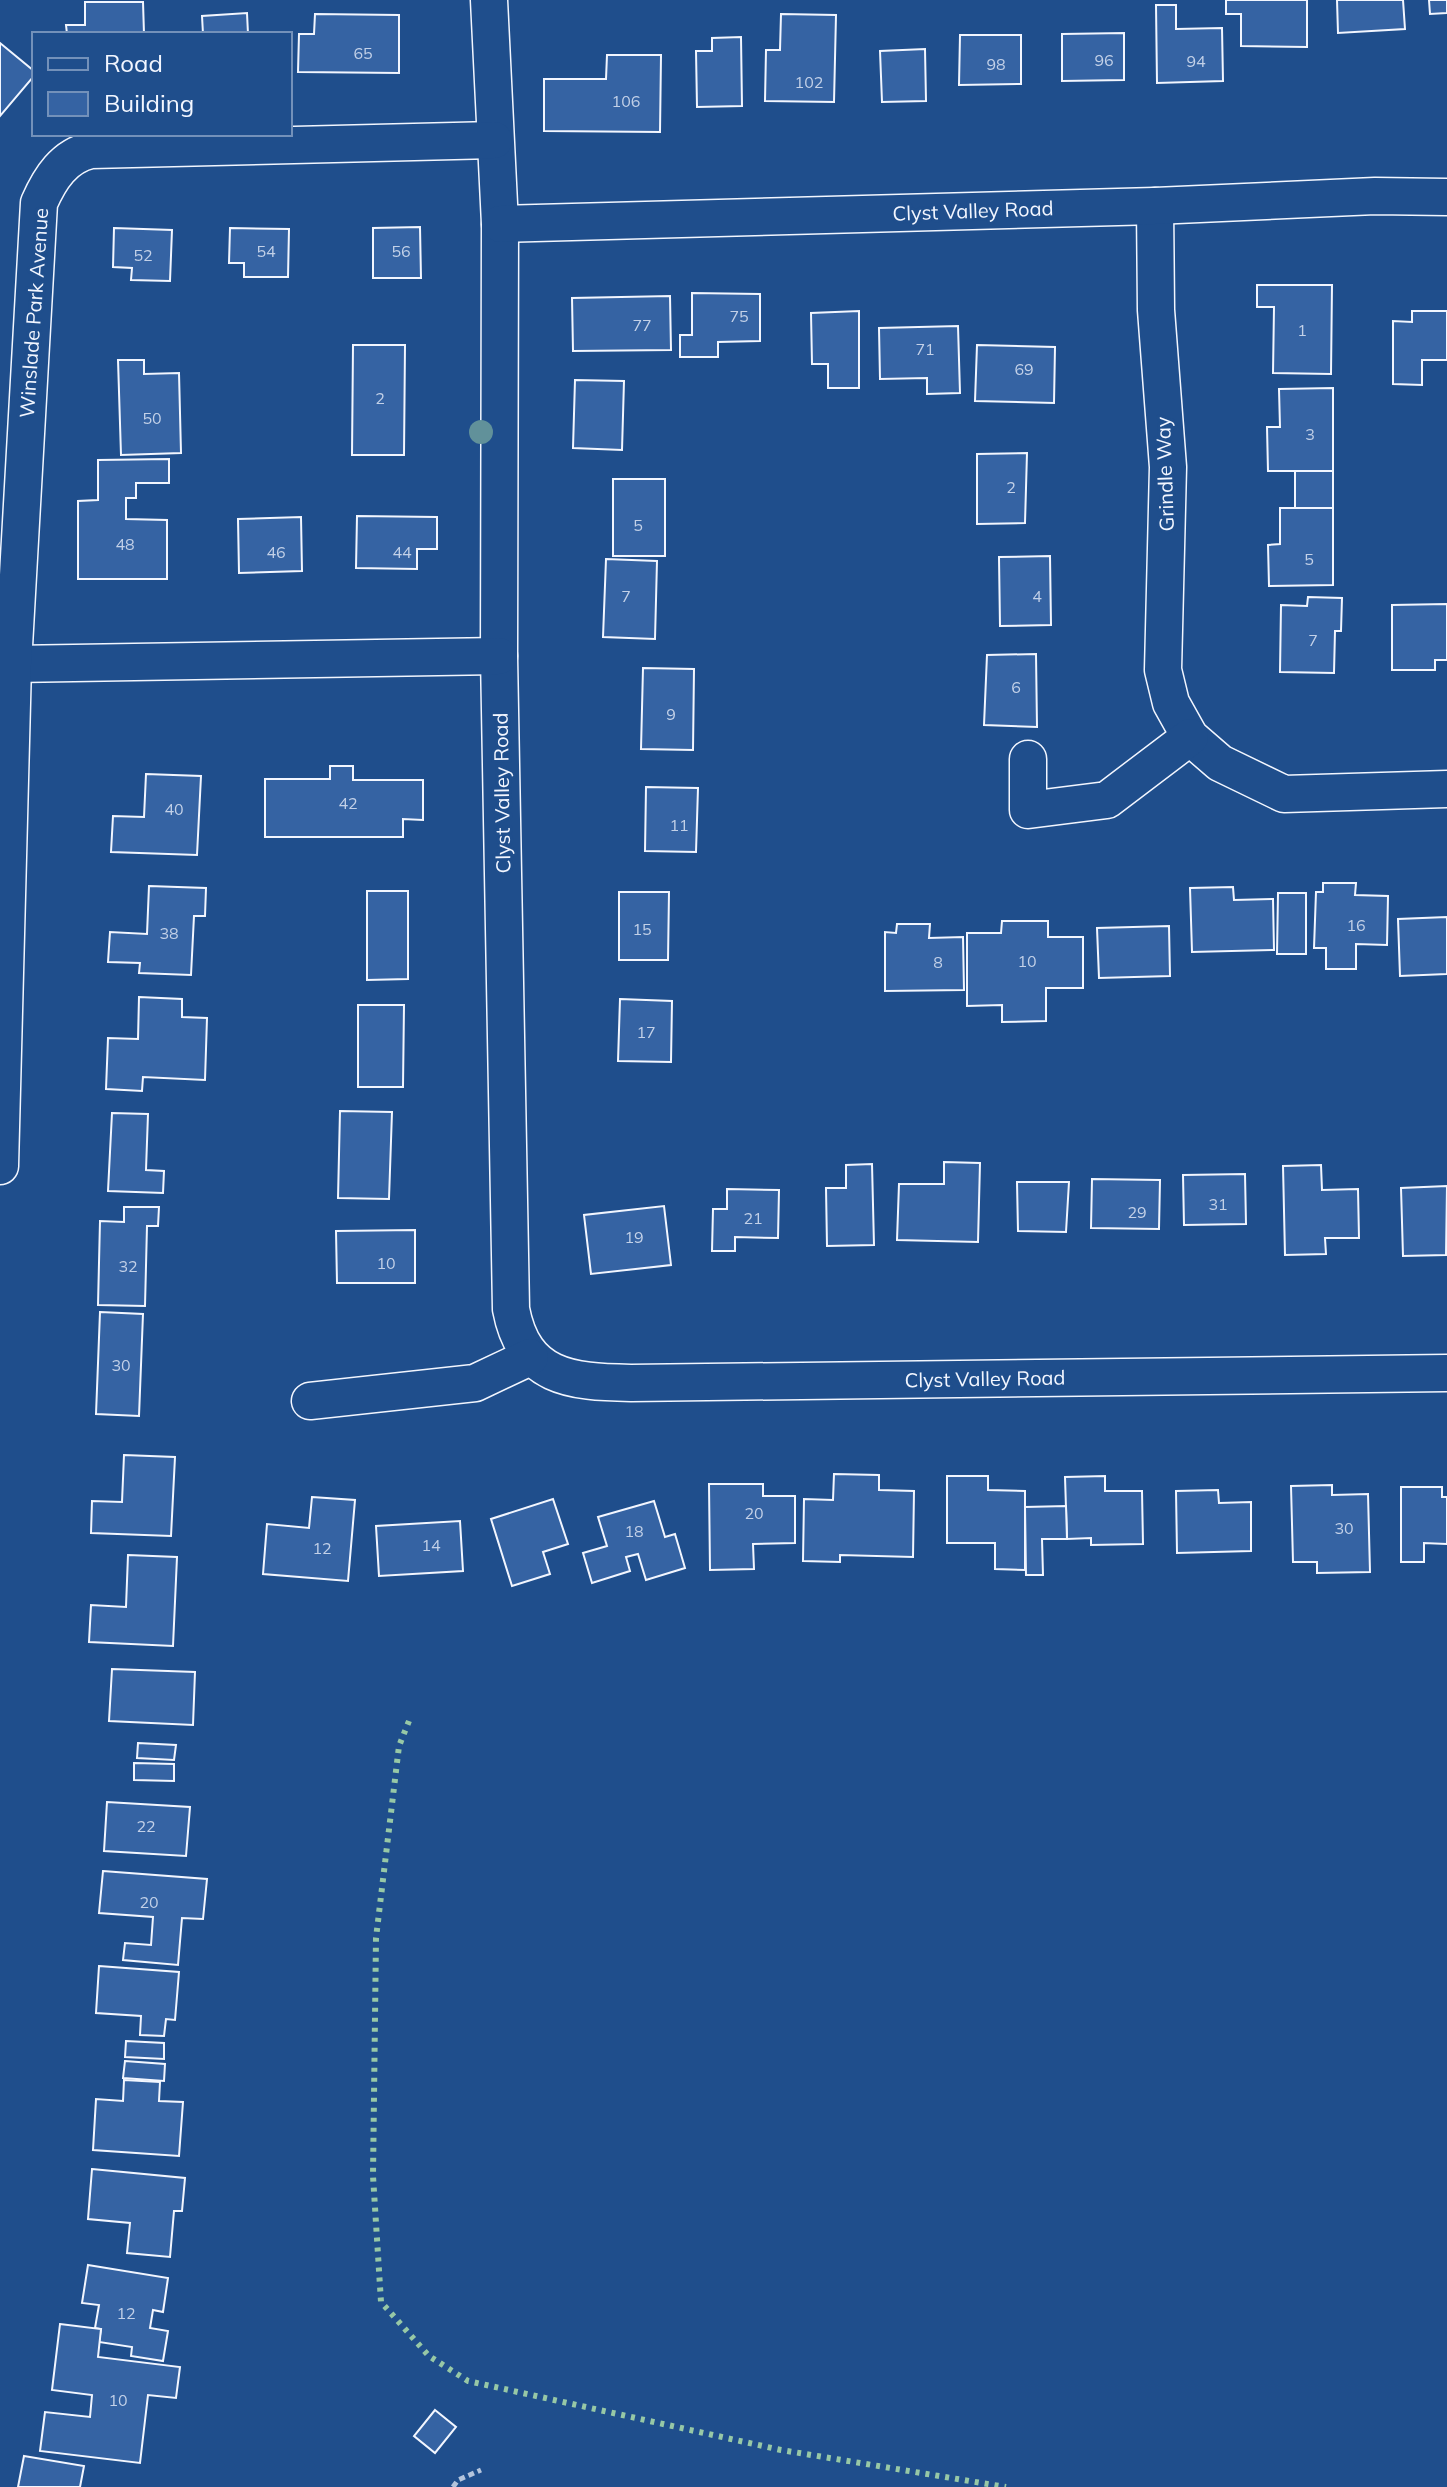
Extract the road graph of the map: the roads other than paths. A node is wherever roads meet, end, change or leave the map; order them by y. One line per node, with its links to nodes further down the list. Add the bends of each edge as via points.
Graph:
1 (489, 0): 2 (street, Clyst Valley Road)
2 (494, 140): 5 (street, Clyst Valley Road); 7 (street, Winslade Park Avenue, via 91,150 75,153 61,167 39,203)
3 (1447, 197): 4 (street, Clyst Valley Road)
4 (1155, 206): 5 (street, Clyst Valley Road); 8 (street, Grindle Way, via 1156,310 1168,467 1163,670 1171,703)
5 (500, 224): 6 (street, Clyst Valley Road)
6 (499, 656): 7 (street); 12 (street, Clyst Valley Road, via 511,1309 515,1333)
7 (13, 664): 11 (street, Winslade Park Avenue)
8 (1190, 737): 9 (street, via 1107,800 1028,825); 10 (street, Grindle Way, via 1220,763 1284,794)
9 (1028, 759)
10 (1447, 789)
11 (0, 1166)
12 (530, 1357): 13 (street, Clyst Valley Road, via 553,1373 591,1382 631,1383); 14 (street, via 475,1383)
13 (1447, 1373)
14 (310, 1401)

